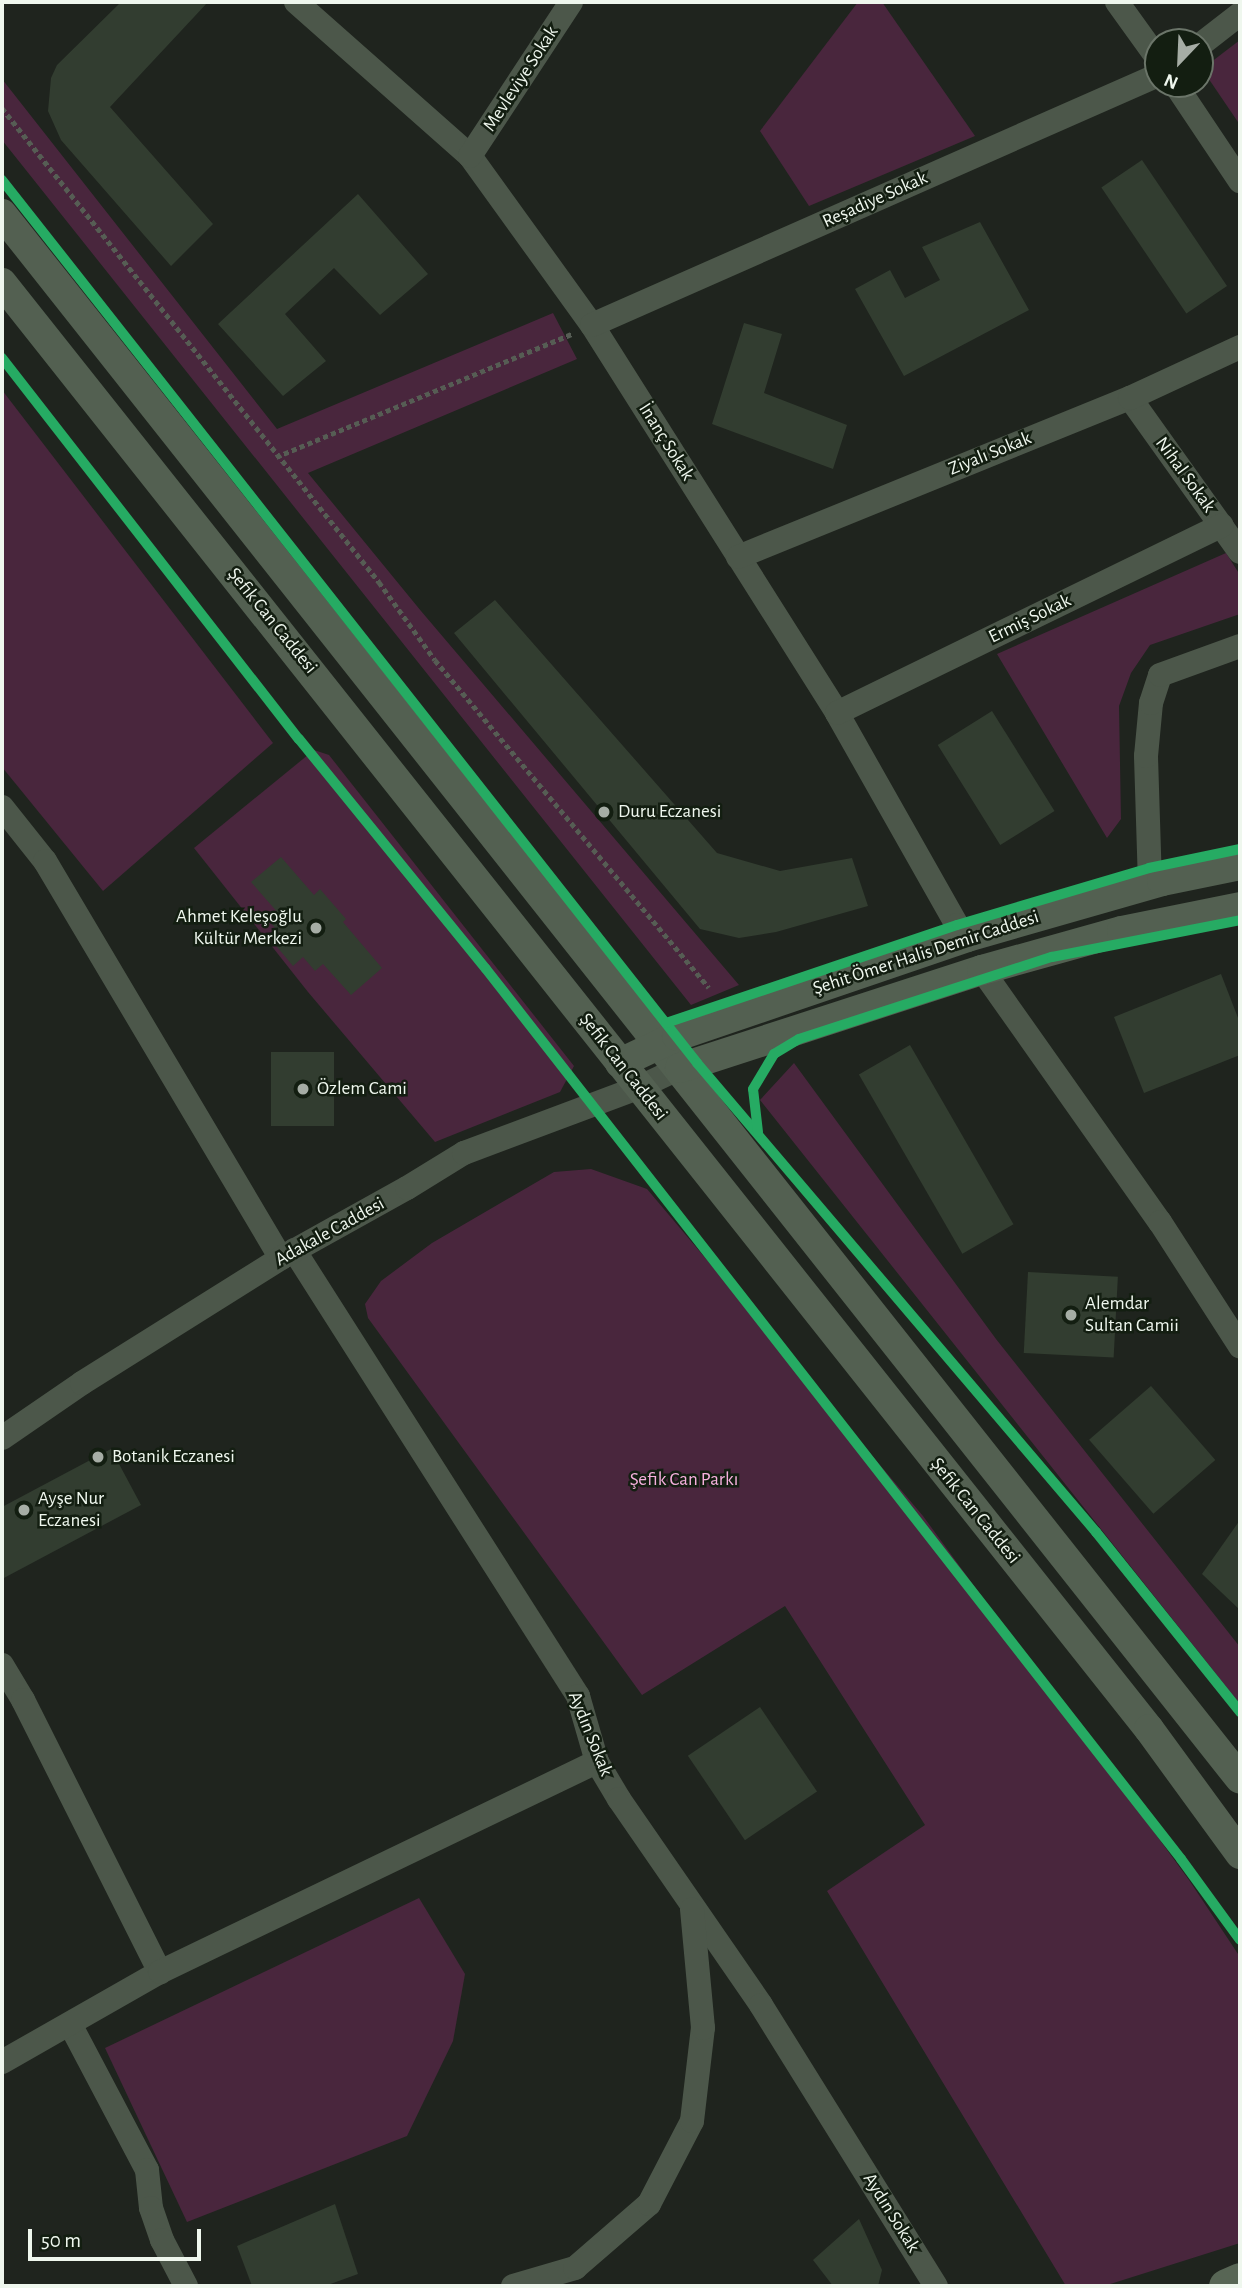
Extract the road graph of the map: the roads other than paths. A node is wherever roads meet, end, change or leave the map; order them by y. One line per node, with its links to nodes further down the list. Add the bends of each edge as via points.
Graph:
1 (296, 2): 9 (street, İnanç Sokak)
2 (571, 2): 9 (street, Mevleviye Sokak)
3 (1117, 2): 6 (street)
4 (1240, 14): 5 (street)
5 (1214, 34)
6 (1144, 40)
7 (1144, 81): 13 (street, Reşadiye Sokak)
8 (1184, 98): 10 (street)
9 (470, 156): 13 (street, İnanç Sokak)
10 (1240, 181)
11 (2, 214): 27 (main road)
12 (2, 283): 28 (main road, Şefik Can Caddesi)
13 (592, 325): 18 (street, İnanç Sokak)
14 (1240, 347): 15 (street, Ziyalı Sokak)
15 (1130, 398): 16 (street, Nihal Sokak); 18 (street, Ziyalı Sokak)
16 (1222, 526): 17 (street, Nihal Sokak); 20 (street, Ermiş Sokak)
17 (1240, 552)
18 (738, 557): 20 (street, İnanç Sokak)
19 (1240, 646): 23 (street, via 1160,675 1151,703 1146,756)
20 (837, 713): 25 (street, İnanç Sokak)
21 (2, 807): 31 (street, Aydın Sokak, via 45,861)
22 (1240, 865): 23 (main road, Şehit Ömer Halis Demir Caddesi)
23 (1150, 884): 25 (main road, Şehit Ömer Halis Demir Caddesi)
24 (1240, 907): 26 (main road, Şehit Ömer Halis Demir Caddesi, via 1122,932)
25 (967, 937): 27 (main road, Şehit Ömer Halis Demir Caddesi)
26 (982, 971): 29 (main road, Şehit Ömer Halis Demir Caddesi); 32 (street, via 1160,1222)
27 (661, 1043): 28 (main road, Şehit Ömer Halis Demir Caddesi); 29 (main road)
28 (620, 1063): 30 (main road, Şefik Can Caddesi)
29 (680, 1068): 30 (street, Adakale Caddesi); 36 (main road)
30 (638, 1088): 31 (street, Adakale Caddesi, via 464,1153); 37 (main road, Şefik Can Caddesi, via 1149,1729)
31 (287, 1254): 33 (street, Adakale Caddesi); 35 (street, Aydın Sokak, via 578,1696)
32 (1240, 1346)
33 (2, 1438)
34 (2, 1665): 39 (street)
35 (597, 1762): 38 (street, Aydın Sokak); 39 (street)
36 (1240, 1779)
37 (1240, 1854)
38 (692, 1906): 44 (street, via 703,2028 692,2121 649,2204 575,2268); 45 (street, Aydın Sokak, via 761,2005)
39 (160, 1972): 40 (street)
40 (71, 2024): 41 (street); 43 (street, via 147,2170 151,2208)
41 (2, 2062)
42 (1240, 2280): 46 (highway)
43 (186, 2286)
44 (513, 2286)
45 (936, 2286)
46 (1226, 2286)

